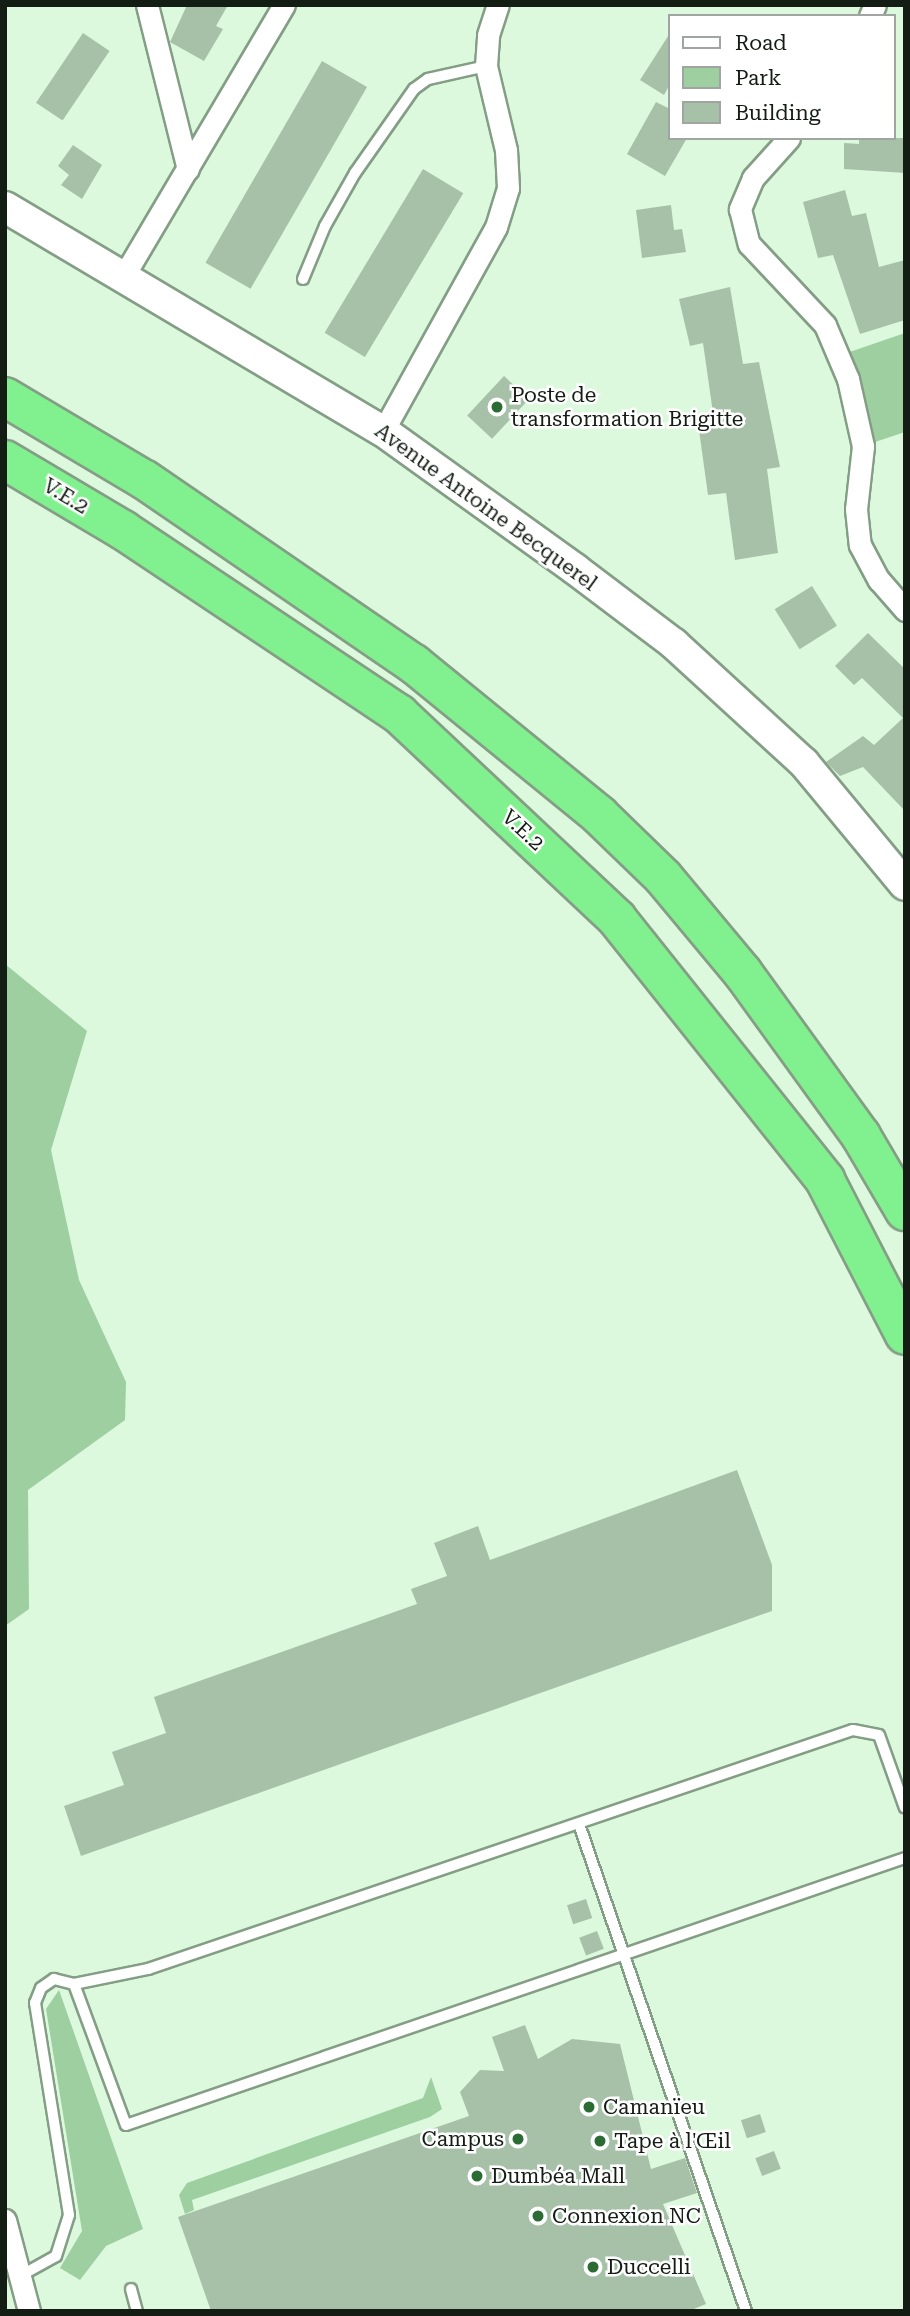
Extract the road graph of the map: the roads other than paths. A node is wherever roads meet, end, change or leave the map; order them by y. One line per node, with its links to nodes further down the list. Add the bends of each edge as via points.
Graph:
1 (147, 5): 6 (street)
2 (284, 5): 6 (street)
3 (498, 5): 4 (street, via 488,35)
4 (486, 66): 9 (lane, via 428,79 414,89 355,173 325,226); 11 (street, via 506,150 508,187 496,227)
5 (787, 140): 13 (street, via 754,178 740,209 749,244 825,326 848,379 863,446 856,509 860,545 879,580)
6 (188, 169): 8 (street)
7 (5, 206): 8 (street, Avenue Antoine Becquerel)
8 (123, 277): 11 (street, Avenue Antoine Becquerel)
9 (303, 279)
10 (5, 397): 15 (highway, via 145,480 414,664 599,815 663,877 743,973 861,1136)
11 (383, 431): 14 (street, Avenue Antoine Becquerel, via 674,644 804,764)
12 (5, 460): 16 (highway, V.E.2, via 123,530 399,714 617,919 825,1180)
13 (905, 610)
14 (905, 885)
15 (905, 1211)
16 (905, 1335)
17 (905, 1808): 18 (lane, via 878,1735 853,1730)
18 (579, 1824): 20 (lane); 21 (lane, via 148,1969)
19 (905, 1857): 20 (lane)
20 (622, 1955): 21 (lane, via 126,2125); 27 (lane, via 700,2167)
21 (74, 1984): 23 (lane, via 54,1979 41,1989 35,2003 69,2215 55,2256)
22 (5, 2220): 23 (street)
23 (20, 2276): 25 (street)
24 (131, 2289): 26 (lane)
25 (29, 2311)
26 (137, 2311)
27 (746, 2311)

